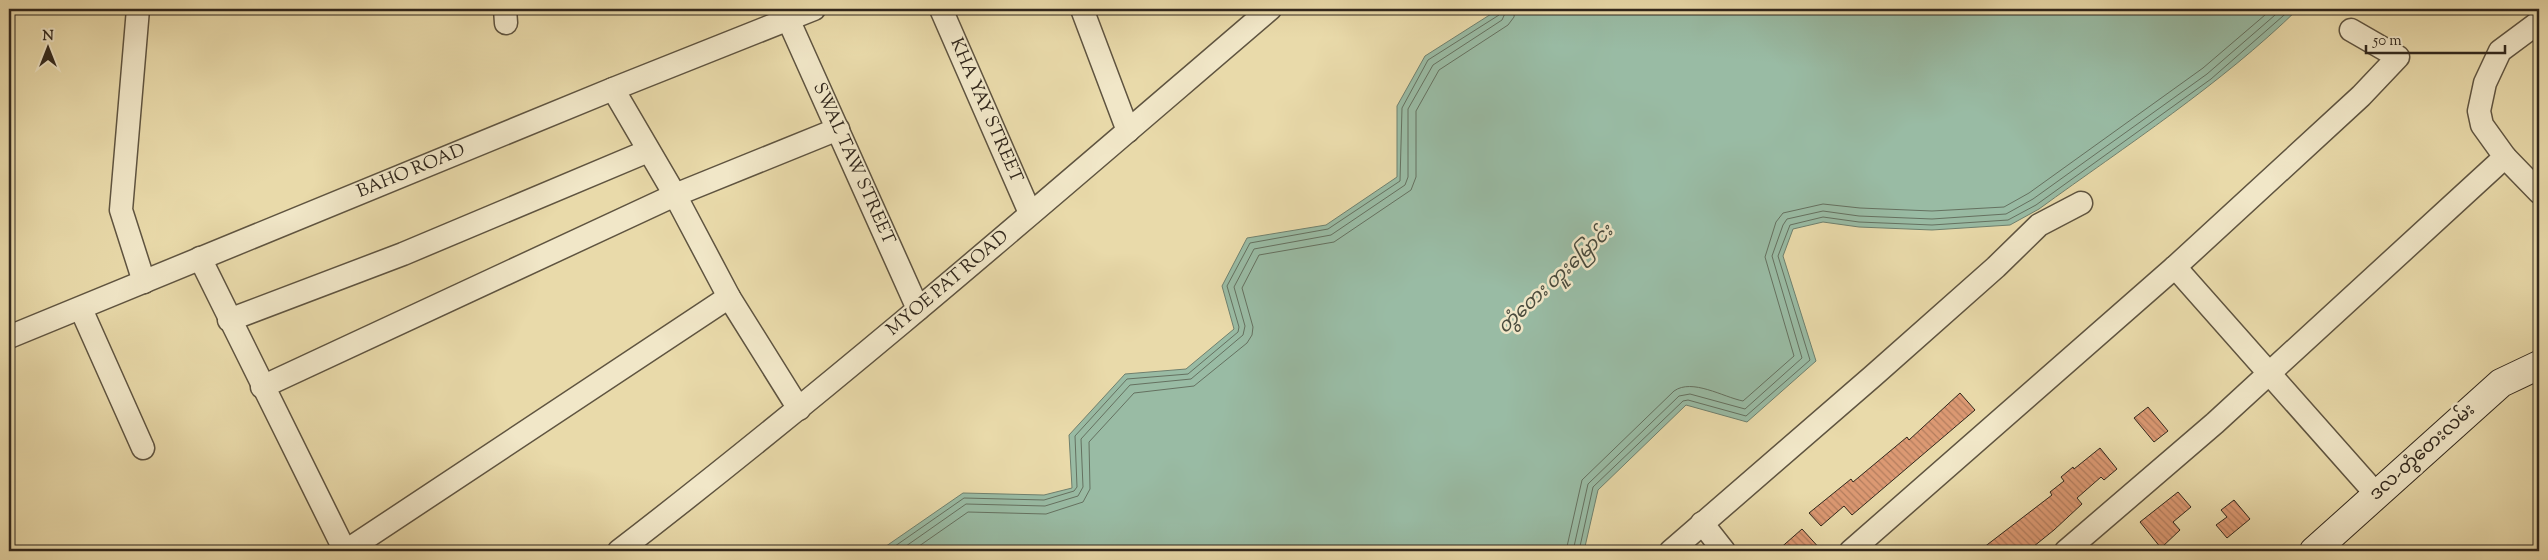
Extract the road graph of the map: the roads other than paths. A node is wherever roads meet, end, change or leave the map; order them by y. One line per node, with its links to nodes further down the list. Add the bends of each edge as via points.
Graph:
1 (138, 9): 20 (street, via 120,210)
2 (814, 9): 6 (street, BAHO ROAD)
3 (941, 9): 17 (street, KHA YAY STREET)
4 (1082, 9): 11 (street)
5 (1270, 9): 11 (street, MYOE PAT ROAD)
6 (788, 19): 9 (street, BAHO ROAD); 10 (street, SWAL TAW STREET)
7 (2539, 22): 13 (street, via 2500,50 2485,83 2479,111 2482,125)
8 (2351, 30): 19 (street, via 2398,57 2362,96)
9 (613, 89): 12 (street); 18 (street, BAHO ROAD)
10 (838, 129): 15 (street); 23 (street, SWAL TAW STREET)
11 (1128, 131): 17 (street, MYOE PAT ROAD)
12 (648, 151): 15 (street); 24 (street, via 403,254)
13 (2505, 157): 14 (street); 27 (street)
14 (2539, 192)
15 (674, 195): 21 (street); 28 (street)
16 (2081, 203): 32 (street, via 2039,225 1873,376)
17 (1030, 213): 23 (street, MYOE PAT ROAD)
18 (200, 258): 20 (street, BAHO ROAD); 24 (street)
19 (2175, 267): 27 (street); 37 (street)
20 (144, 282): 22 (street, BAHO ROAD)
21 (729, 297): 29 (street); 33 (street)
22 (81, 308): 25 (street, BAHO ROAD); 30 (street)
23 (918, 309): 29 (street, MYOE PAT ROAD)
24 (230, 320): 28 (street)
25 (9, 337)
26 (2539, 365): 31 (main road, ဒလ-တွံတေးလမ်း, via 2502,383)
27 (2268, 373): 31 (street); 38 (street)
28 (262, 387): 33 (street)
29 (798, 409): 34 (street, MYOE PAT ROAD)
30 (143, 448)
31 (2377, 495): 39 (main road, ဒလ-တွံတေးလမ်း)
32 (1702, 523): 35 (street); 36 (street)
33 (345, 551)
34 (619, 551)
35 (1671, 551)
36 (1724, 551)
37 (1851, 551)
38 (2066, 551)
39 (2314, 551)

